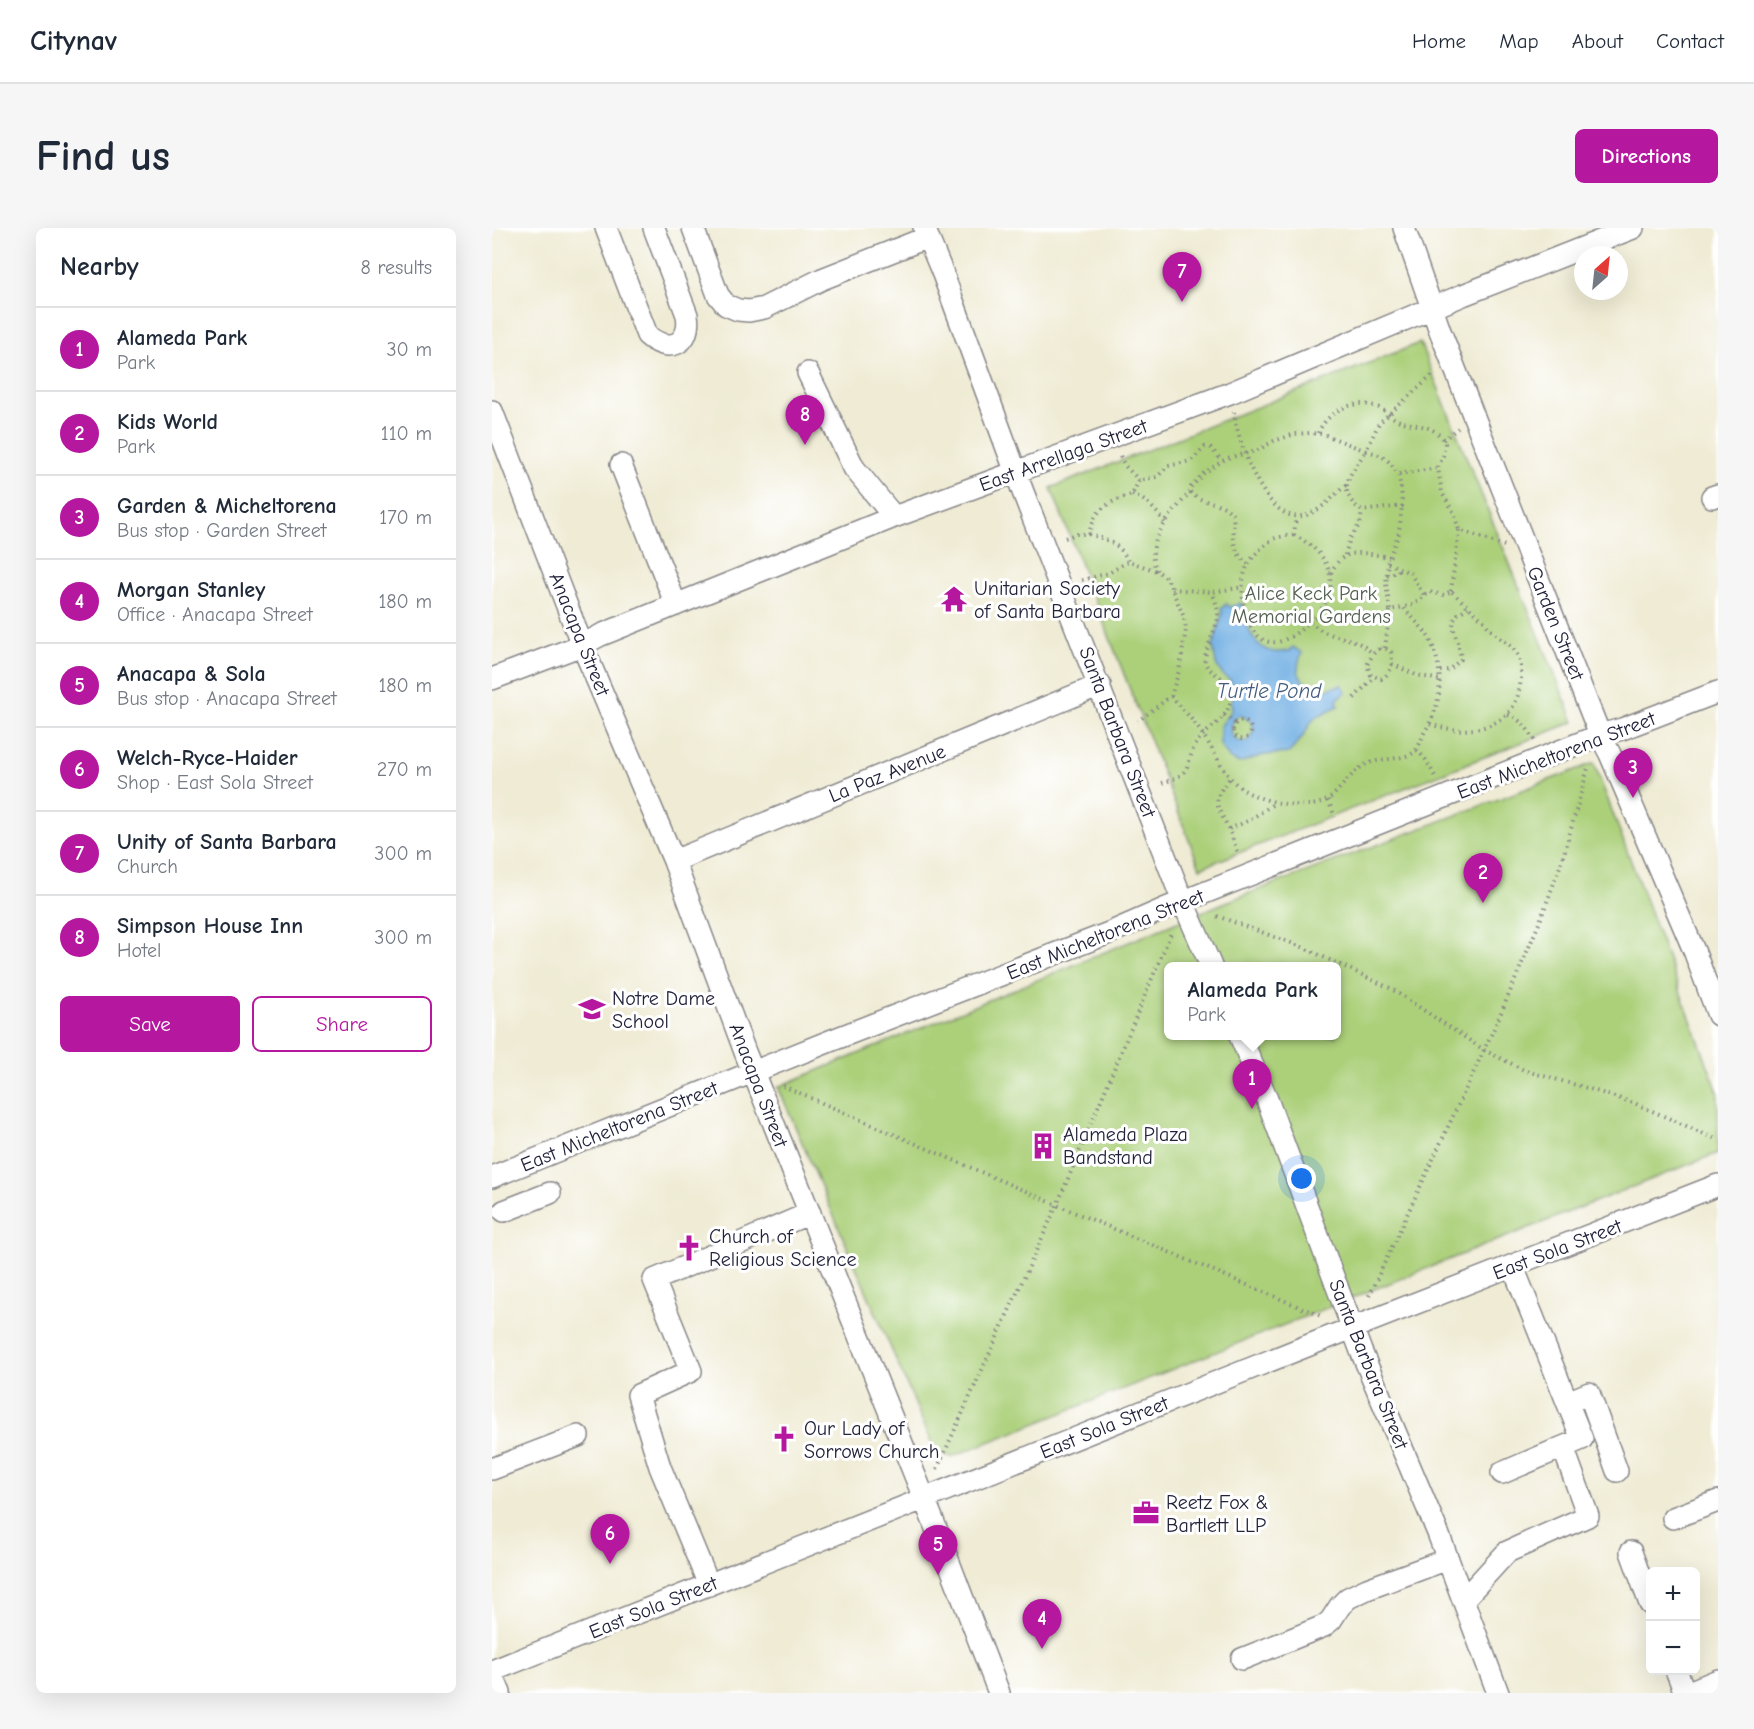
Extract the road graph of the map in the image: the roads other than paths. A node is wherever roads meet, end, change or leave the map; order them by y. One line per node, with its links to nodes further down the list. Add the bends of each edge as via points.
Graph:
1 (606, 228): 2 (street, via 648,334 655,342 667,345 679,343 689,326)
2 (654, 228)
3 (693, 228): 6 (street, via 718,295 726,305 749,311 764,308)
4 (1404, 228): 7 (street, Garden Street)
5 (1633, 228): 7 (street, East Arrellaga Street)
6 (926, 232): 11 (street, Santa Barbara Street)
7 (1433, 307): 11 (street, East Arrellaga Street, via 1230,393); 18 (street, Garden Street)
8 (808, 372): 12 (street, via 854,468)
9 (492, 411): 14 (street, Anacapa Street)
10 (621, 465): 13 (street)
11 (1016, 473): 12 (street, East Arrellaga Street); 16 (street, Santa Barbara Street)
12 (894, 518): 13 (street, East Arrellaga Street)
13 (676, 605): 14 (street, East Arrellaga Street)
14 (582, 645): 15 (street, East Arrellaga Street); 19 (street, Anacapa Street)
15 (492, 679)
16 (1100, 685): 19 (street, La Paz Avenue); 20 (street, Santa Barbara Street)
17 (1718, 692): 18 (street, East Micheltorena Street)
18 (1600, 735): 20 (street, East Micheltorena Street); 22 (street, Garden Street)
19 (674, 861): 25 (street, Anacapa Street)
20 (1183, 902): 21 (street, Santa Barbara Street); 25 (street, East Micheltorena Street)
21 (1209, 962)
22 (1713, 987): 23 (street, Garden Street)
23 (1718, 1015)
24 (1242, 1040): 32 (street, Santa Barbara Street)
25 (753, 1072): 26 (street, East Micheltorena Street); 30 (street, Anacapa Street)
26 (492, 1177)
27 (1718, 1185): 31 (street, East Sola Street)
28 (550, 1193): 29 (street)
29 (504, 1211)
30 (810, 1213): 39 (street, Anacapa Street); 44 (street, via 654,1280 691,1371 638,1395 660,1467)
31 (1513, 1267): 32 (street, East Sola Street); 33 (street)
32 (1353, 1328): 39 (street, East Sola Street); 43 (street, Santa Barbara Street)
33 (1567, 1402): 35 (street, via 1582,1439); 37 (street, via 1589,1393)
34 (578, 1436): 36 (street)
35 (1563, 1447): 38 (street); 46 (street, via 1588,1516 1508,1552)
36 (492, 1469)
37 (1617, 1470)
38 (1502, 1473)
39 (923, 1499): 44 (street, East Sola Street); 52 (street, Anacapa Street)
40 (1718, 1501): 41 (street)
41 (1673, 1518)
42 (1631, 1551): 45 (street)
43 (1448, 1559): 46 (street, Santa Barbara Street); 47 (street, via 1348,1598 1324,1626)
44 (709, 1585): 48 (street, East Sola Street)
45 (1646, 1593)
46 (1464, 1599): 53 (street, Santa Barbara Street)
47 (1242, 1659)
48 (492, 1673): 51 (street)
49 (1678, 1675): 54 (street)
50 (1718, 1680): 54 (street)
51 (500, 1693)
52 (999, 1693)
53 (1498, 1693)
54 (1685, 1693)

